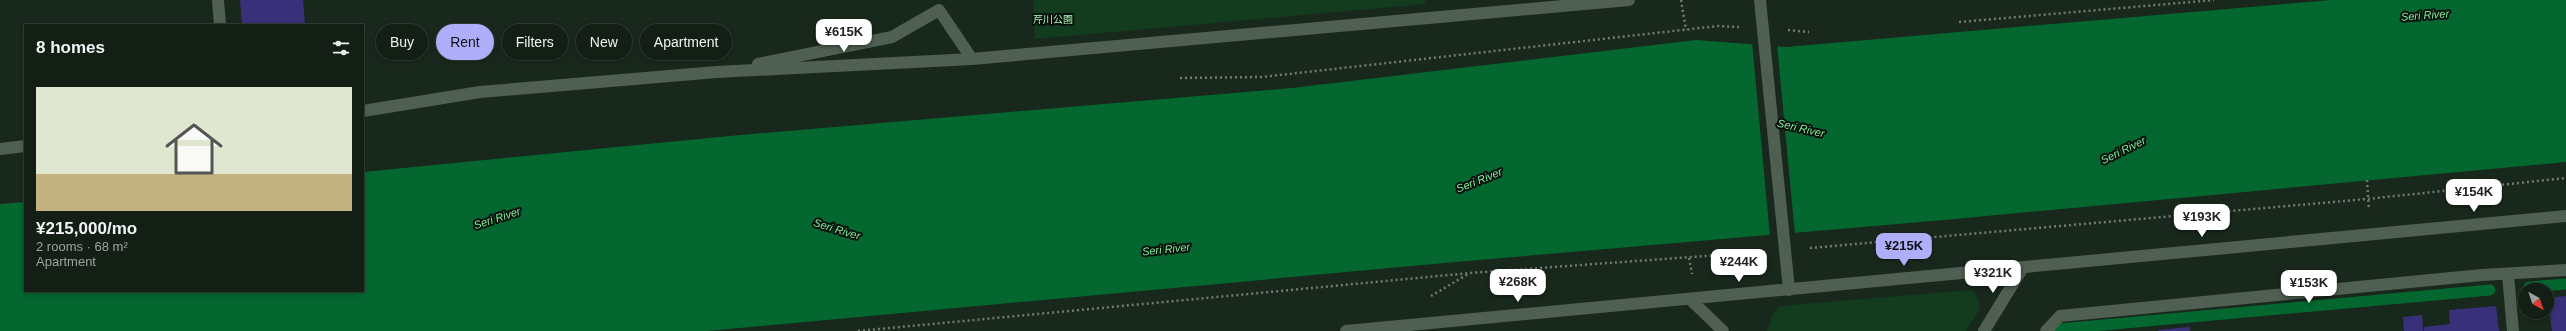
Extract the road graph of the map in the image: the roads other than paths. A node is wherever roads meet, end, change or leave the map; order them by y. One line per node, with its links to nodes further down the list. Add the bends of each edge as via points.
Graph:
1 (218, 0): 5 (street)
2 (1629, 0): 6 (street)
3 (1760, 0): 15 (street)
4 (940, 5): 6 (street); 7 (street, via 892,37)
5 (220, 24)
6 (972, 59): 7 (street)
7 (717, 72): 8 (street, via 480,92)
8 (364, 111)
9 (24, 146): 10 (street)
10 (0, 149)
11 (2566, 216): 12 (street)
12 (2022, 269): 15 (street); 19 (street)
13 (2566, 270): 14 (street)
14 (2508, 275): 20 (street, via 2482,275 2060,316); 21 (street)
15 (1789, 290): 16 (street)
16 (1691, 300): 17 (street); 18 (street)
17 (1346, 331)
18 (1723, 331)
19 (1984, 331)
20 (2046, 331)
21 (2513, 331)

